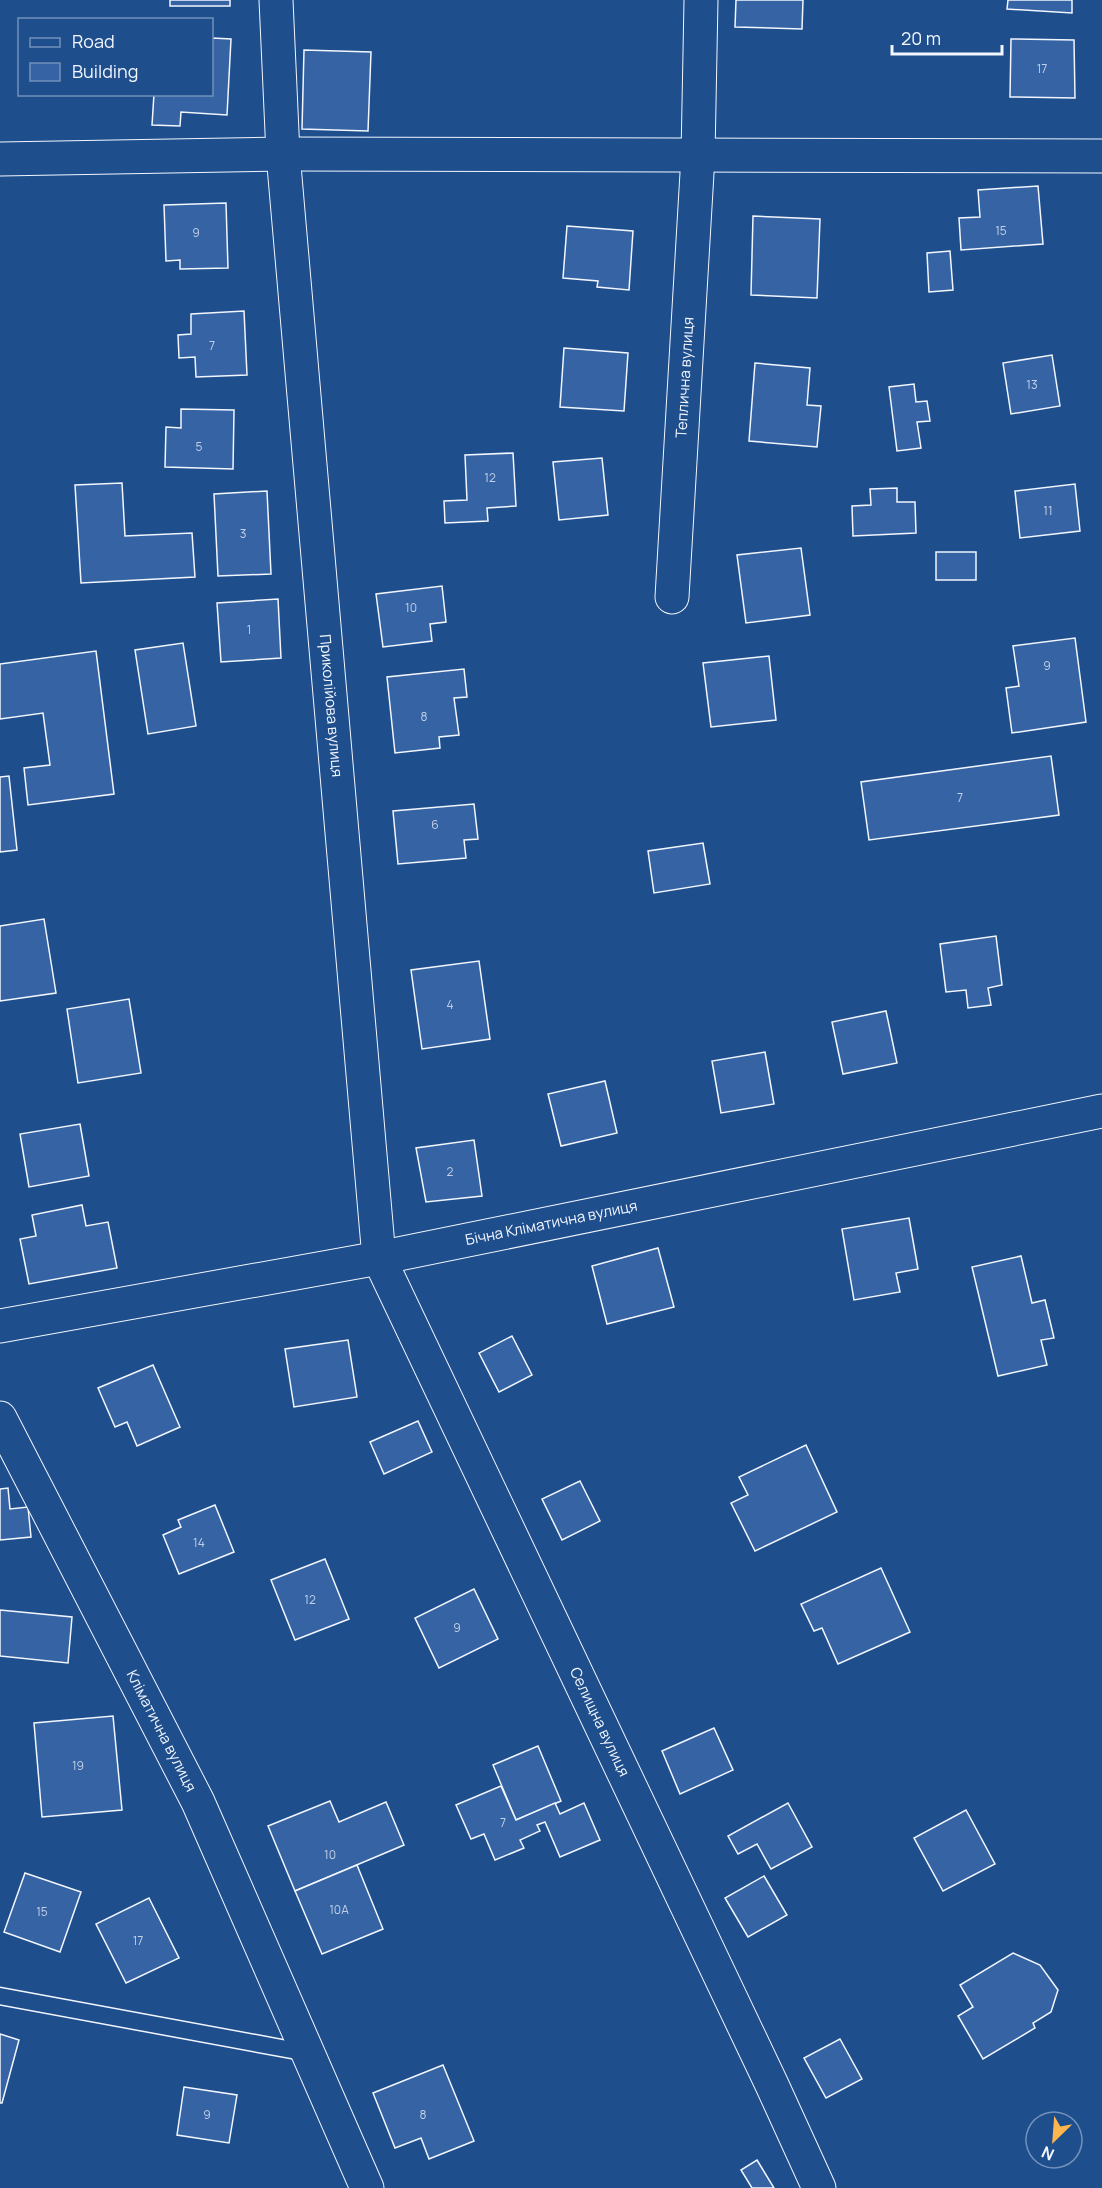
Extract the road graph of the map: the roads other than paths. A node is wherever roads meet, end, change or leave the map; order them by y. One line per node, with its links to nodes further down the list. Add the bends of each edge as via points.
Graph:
1 (276, 0): 3 (street, Приколійова вулиця)
2 (701, 0): 4 (street, Теплична вулиця)
3 (282, 154): 4 (street); 6 (street); 9 (street, Приколійова вулиця)
4 (698, 156): 5 (street); 7 (street, Теплична вулиця)
5 (1102, 156)
6 (0, 159)
7 (672, 597)
8 (1102, 1111): 9 (street, Бічна Кліматична вулиця)
9 (379, 1258): 10 (street, Бічна Кліматична вулиця); 15 (street, Селищна вулиця)
10 (0, 1326)
11 (0, 1418): 13 (street, Кліматична вулиця, via 198,1802)
12 (0, 1996): 13 (lane)
13 (308, 2053): 14 (street, Кліматична вулиця)
14 (368, 2188)
15 (819, 2188)

